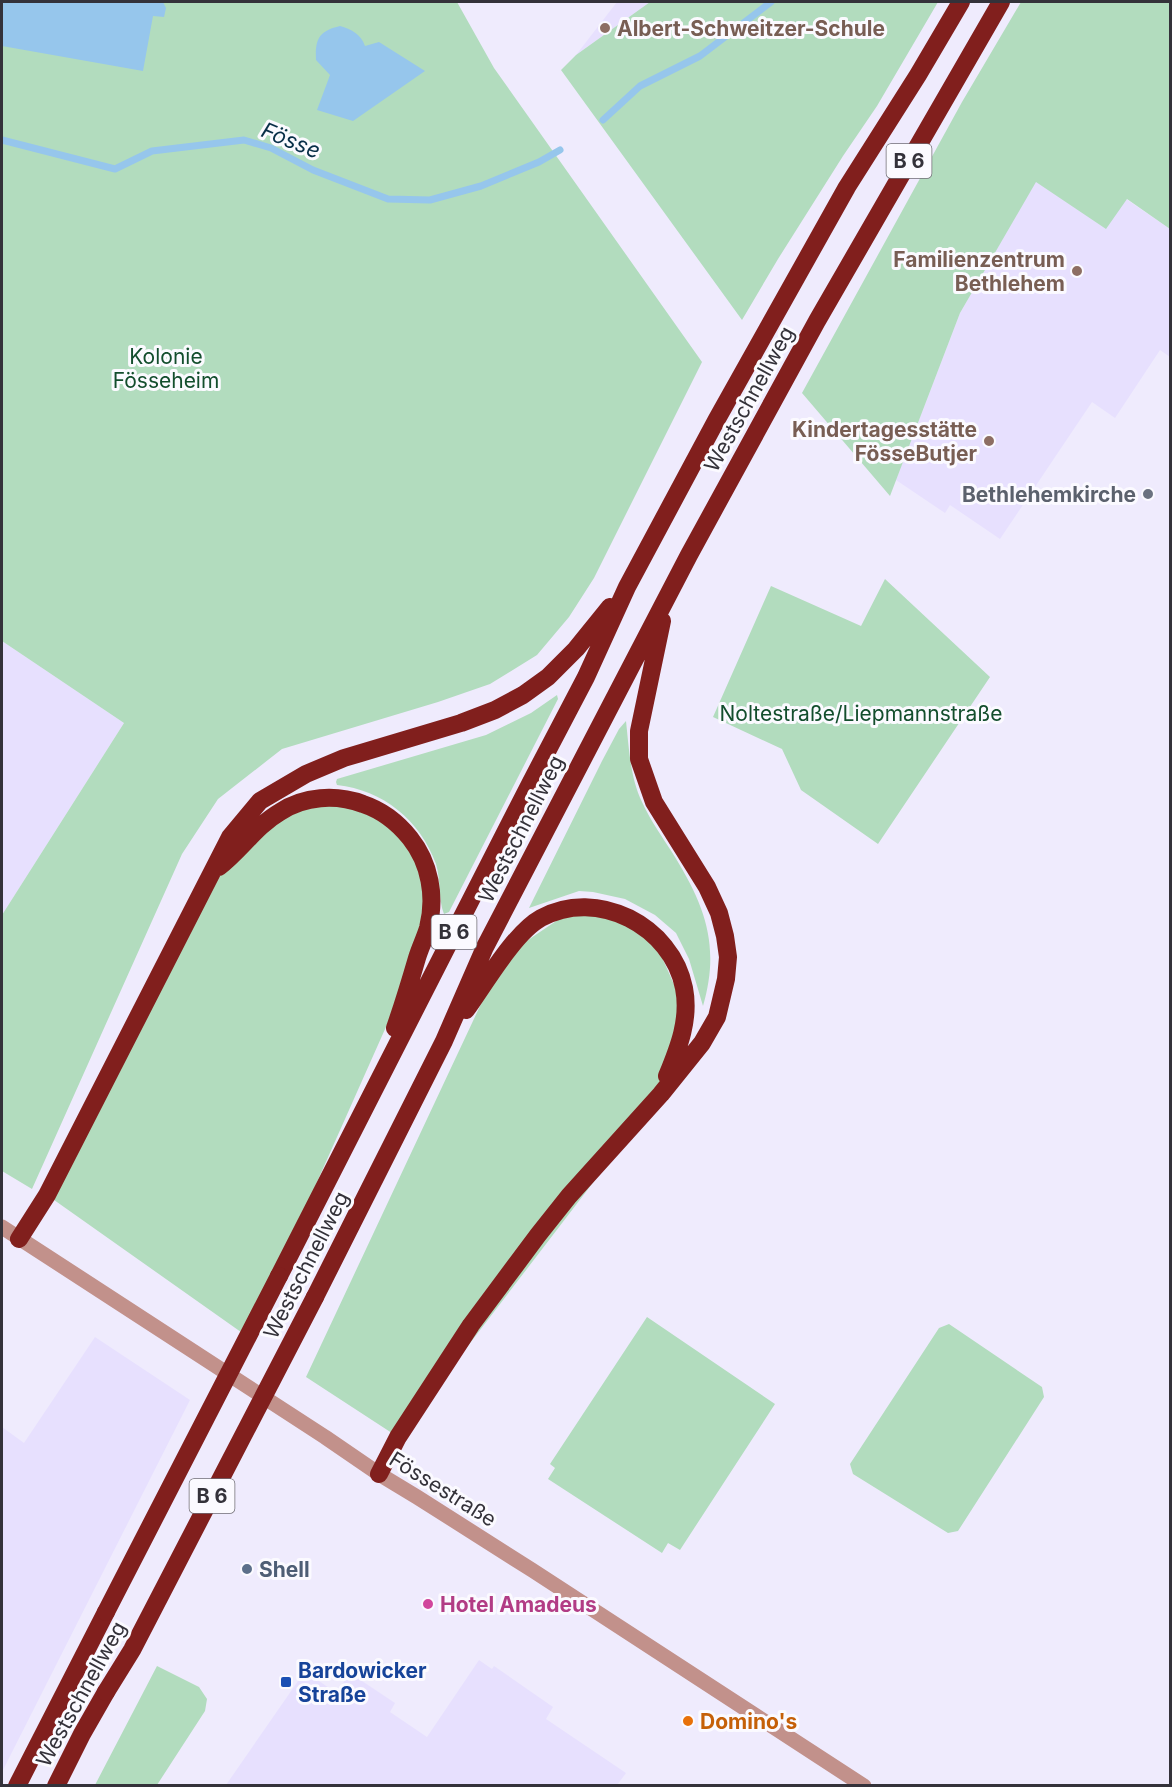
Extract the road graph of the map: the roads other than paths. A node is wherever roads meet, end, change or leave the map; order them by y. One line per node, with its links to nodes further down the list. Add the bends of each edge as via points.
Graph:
1 (961, 2): 3 (highway, Westschnellweg / B 6, via 848,187)
2 (1001, 2): 4 (highway, Westschnellweg / B 6, via 817,321)
3 (627, 587): 5 (highway, via 576,649 523,695 460,723 306,774 260,801 230,837); 7 (highway, Westschnellweg / B 6, via 586,677)
4 (668, 596): 6 (highway, Westschnellweg / B 6, via 485,947); 8 (highway, via 639,731 639,759 654,802 719,913 728,957 717,1017 702,1043)
5 (211, 873): 7 (highway, via 281,811 328,797 350,799 386,815 418,848 431,886 428,927); 10 (highway, via 47,1195)
6 (444, 1041): 8 (highway, via 522,932 556,912 594,907 650,930 665,945 684,987 687,1014 681,1042); 13 (highway, Westschnellweg / B 6, bridge, via 132,1650)
7 (376, 1085): 12 (highway, Westschnellweg / B 6, bridge)
8 (661, 1094): 11 (highway, via 531,1244 471,1325 398,1437)
9 (2, 1227): 10 (street, Fössestraße)
10 (19, 1239): 11 (street, Fössestraße)
11 (379, 1474): 14 (street, Fössestraße)
12 (17, 1785)
13 (56, 1785)
14 (864, 1785)

